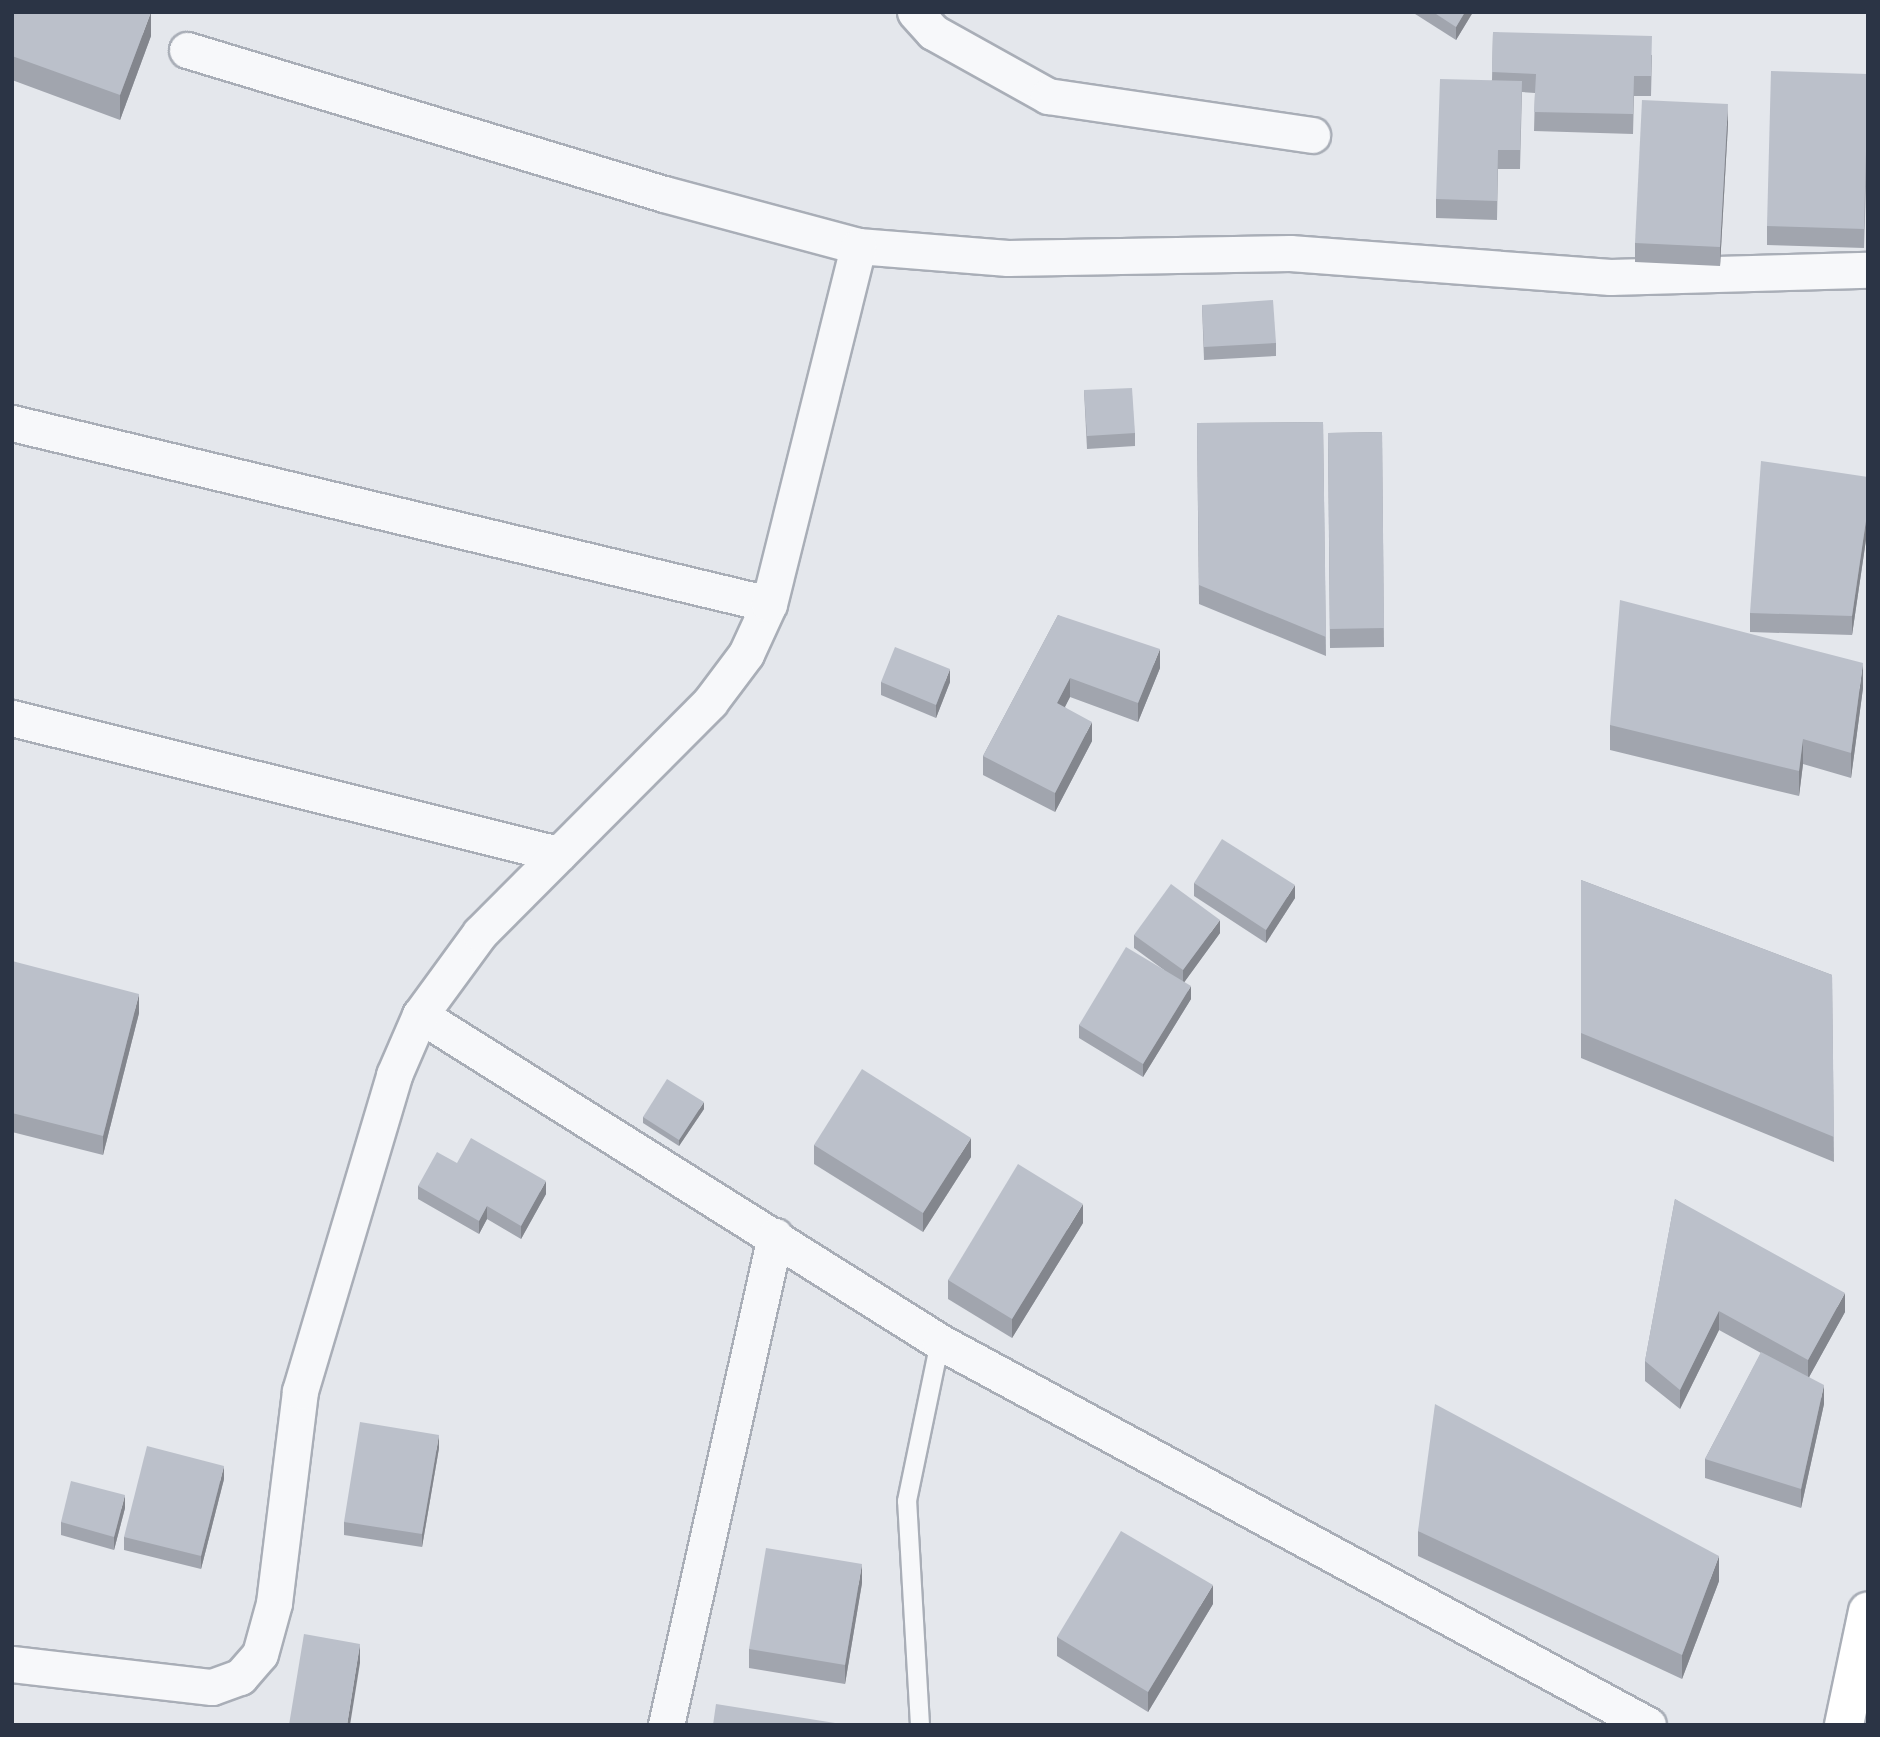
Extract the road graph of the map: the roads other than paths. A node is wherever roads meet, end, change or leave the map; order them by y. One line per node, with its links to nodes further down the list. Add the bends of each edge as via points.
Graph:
1 (915, 12): 3 (street, via 933,32 1048,96)
2 (187, 50): 4 (street, via 664,194)
3 (1312, 135)
4 (858, 246): 5 (street, via 1008,258 1290,253 1610,277); 7 (street)
5 (1868, 270)
6 (12, 423): 7 (street)
7 (769, 604): 9 (street, via 746,654 710,702)
8 (12, 718): 9 (street)
9 (558, 855): 10 (street, via 480,933)
10 (420, 1015): 11 (street); 14 (street, via 394,1075 300,1391 274,1603 260,1654 240,1677 212,1686)
11 (775, 1236): 12 (street); 15 (street)
12 (940, 1342): 16 (lane, via 907,1501); 17 (street)
13 (1868, 1611): 18 (main road)
14 (12, 1664)
15 (666, 1725)
16 (920, 1725)
17 (1648, 1725)
18 (1844, 1725)

